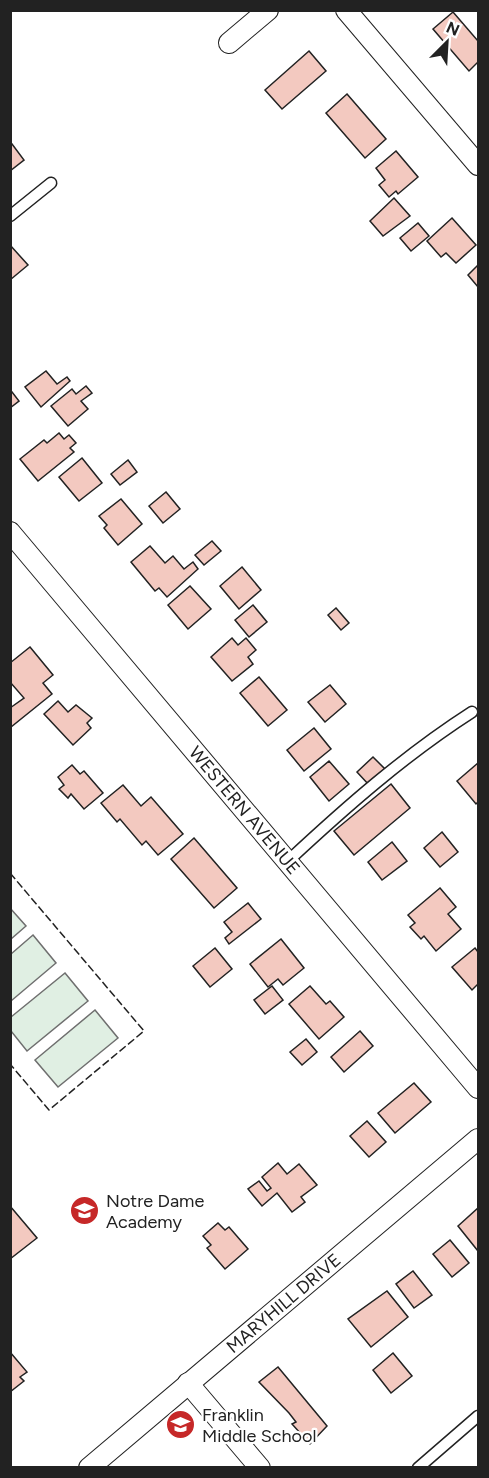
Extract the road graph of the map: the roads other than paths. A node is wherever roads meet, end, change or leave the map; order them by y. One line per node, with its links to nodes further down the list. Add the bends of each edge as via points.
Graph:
1 (268, 10): 3 (street)
2 (346, 10): 4 (street)
3 (229, 44)
4 (478, 165)
5 (51, 183): 6 (lane)
6 (10, 216)
7 (13, 539): 9 (street, WESTERN AVENUE)
8 (472, 712): 9 (lane, via 424,743)
9 (288, 861): 10 (street, WESTERN AVENUE)
10 (478, 1088)
11 (478, 1139): 12 (street, MARYHILL DRIVE)
12 (188, 1383): 14 (street, MARYHILL DRIVE); 15 (street)
13 (478, 1416): 16 (lane)
14 (89, 1467)
15 (260, 1467)
16 (418, 1467)

